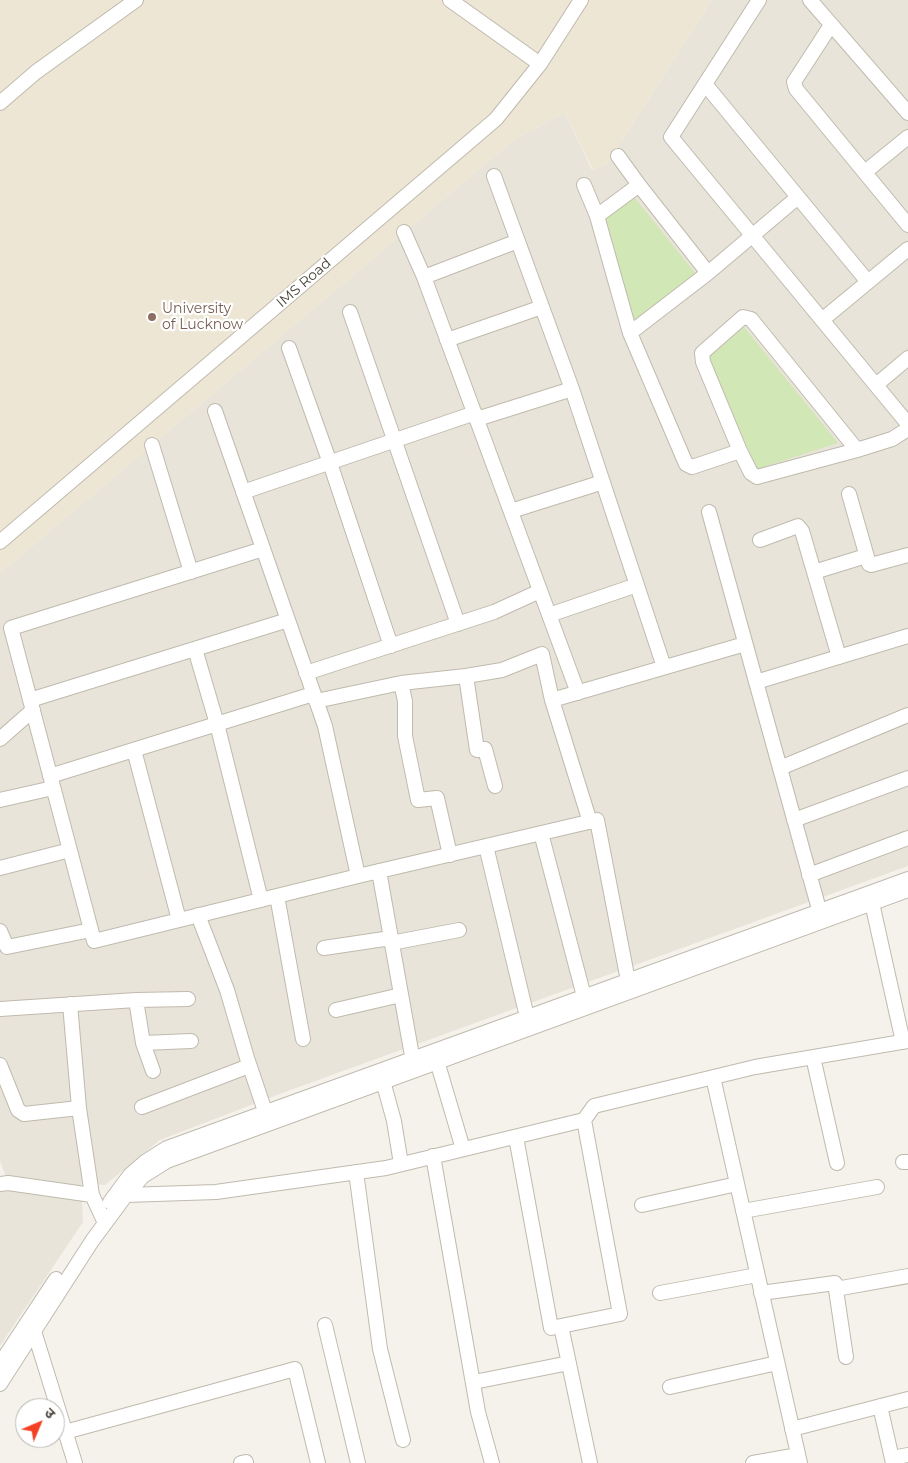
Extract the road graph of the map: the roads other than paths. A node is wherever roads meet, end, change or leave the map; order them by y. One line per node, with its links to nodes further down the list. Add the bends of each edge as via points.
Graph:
1 (136, 0): 9 (street, via 36,72)
2 (450, 0): 7 (street)
3 (581, 0): 7 (street, IMS Road)
4 (759, 0): 8 (street)
5 (810, 0): 6 (street)
6 (831, 24): 10 (street); 13 (street, via 794,82 796,89)
7 (540, 64): 51 (street, IMS Road, via 496,119)
8 (705, 84): 17 (street); 21 (street, via 671,136)
9 (0, 104)
10 (908, 112)
11 (908, 137): 13 (street)
12 (618, 156): 16 (street)
13 (865, 172): 19 (street)
14 (494, 176): 22 (street)
15 (584, 185): 18 (street)
16 (639, 185): 18 (street); 24 (street)
17 (798, 197): 21 (street); 26 (street)
18 (597, 216): 30 (street)
19 (908, 225)
20 (404, 232): 25 (street)
21 (753, 235): 24 (street); 29 (street)
22 (518, 241): 25 (street); 27 (street)
23 (908, 249): 26 (street)
24 (708, 273): 30 (street)
25 (424, 277): 31 (street)
26 (868, 282): 29 (street)
27 (542, 307): 31 (street); 35 (street)
28 (350, 312): 40 (street)
29 (822, 320): 34 (street)
30 (630, 333): 43 (street, via 686,464 692,467)
31 (447, 340): 37 (street)
32 (289, 348): 44 (street)
33 (908, 358): 34 (street)
34 (876, 385): 38 (street)
35 (572, 389): 37 (street); 45 (street)
36 (215, 411): 46 (street)
37 (476, 416): 40 (street); 48 (street)
38 (908, 424)
39 (908, 429): 42 (street, via 892,440)
40 (395, 440): 44 (street); 61 (street)
41 (152, 445): 55 (street)
42 (857, 450): 43 (street, via 757,477 751,473); 43 (street, via 751,318 743,317 702,353)
43 (740, 452)
44 (330, 462): 46 (street); 64 (street)
45 (603, 482): 48 (street); 57 (street)
46 (243, 492): 52 (street)
47 (849, 494): 54 (street)
48 (511, 511): 58 (street)
49 (709, 512): 63 (street)
50 (760, 540): 56 (street, via 798,526)
51 (0, 542)
52 (263, 549): 55 (street); 60 (street)
53 (908, 555): 54 (street, via 872,564 868,564)
54 (866, 556): 56 (street)
55 (190, 572): 75 (street, via 11,628)
56 (814, 572): 66 (street)
57 (637, 585): 59 (street); 67 (street)
58 (540, 590): 59 (street); 61 (street, via 494,612)
59 (550, 615): 72 (street)
60 (288, 620): 65 (street); 68 (street)
61 (458, 624): 64 (street)
62 (908, 636): 66 (street)
63 (746, 644): 67 (street); 70 (street)
64 (391, 646): 68 (street)
65 (195, 649): 75 (street); 77 (street)
66 (839, 657): 70 (street)
67 (664, 668): 72 (street)
68 (306, 673): 73 (street)
69 (466, 676): 71 (street); 74 (street, via 502,670 542,654); 83 (street, via 477,750 485,749)
70 (756, 682): 80 (street)
71 (402, 683): 73 (street); 91 (street, via 406,701 404,736 418,800 437,798)
72 (578, 692): 74 (street)
73 (315, 698): 77 (street); 95 (street, via 325,726)
74 (552, 700): 86 (street)
75 (31, 705): 78 (street); 82 (street)
76 (908, 715): 80 (street)
77 (217, 724): 79 (street); 100 (street)
78 (0, 739)
79 (134, 750): 82 (street); 103 (street)
80 (780, 768): 85 (street)
81 (908, 778): 85 (street)
82 (52, 782): 84 (street); 90 (street)
83 (495, 786)
84 (0, 800)
85 (794, 820): 94 (street)
86 (590, 822): 87 (street); 110 (street, via 597,820)
87 (541, 833): 89 (street); 114 (street)
88 (908, 838): 94 (street)
89 (486, 846): 91 (street); 118 (street)
90 (70, 850): 92 (street); 104 (street)
91 (450, 854): 93 (street)
92 (0, 868)
93 (379, 871): 95 (street); 107 (street)
94 (809, 875): 102 (street)
95 (358, 876): 98 (street)
96 (908, 879): 99 (street)
97 (908, 890): 99 (street)
98 (277, 896): 100 (street); 119 (street)
99 (871, 898): 102 (street); 121 (street)
100 (261, 900): 101 (street)
101 (198, 915): 103 (street); 127 (street, via 227,990)
102 (821, 916): 110 (street)
103 (179, 920): 104 (street, via 94,941)
104 (91, 930): 108 (street)
105 (459, 930): 107 (street)
106 (0, 931): 108 (street)
107 (391, 940): 109 (street); 111 (street)
108 (3, 947)
109 (324, 948)
110 (629, 986): 114 (street)
111 (400, 995): 117 (street); 126 (street)
112 (188, 999): 113 (street)
113 (136, 1000): 115 (street); 122 (street)
114 (585, 1002): 118 (street)
115 (70, 1004): 116 (street); 132 (street)
116 (0, 1009)
117 (336, 1010)
118 (528, 1023): 124 (street); 126 (street)
119 (303, 1039)
120 (191, 1041): 122 (street)
121 (905, 1042): 123 (street)
122 (143, 1043): 128 (street)
123 (813, 1057): 129 (street); 138 (street)
124 (437, 1061): 126 (street); 136 (street)
125 (0, 1065): 132 (street, via 18,1110 24,1114)
126 (413, 1065): 130 (street); 133 (street)
127 (249, 1066): 131 (street); 133 (street)
128 (153, 1071)
129 (713, 1077): 134 (street, via 594,1106); 142 (street)
130 (383, 1081): 133 (street); 139 (street)
131 (142, 1107)
132 (79, 1108): 144 (street)
133 (267, 1118): 145 (street, via 167,1160 143,1176); 148 (street, via 167,1148 130,1175)
134 (584, 1120): 135 (street); 156 (street, via 620,1314)
135 (516, 1136): 136 (street); 156 (street, via 551,1328)
136 (464, 1149): 137 (street)
137 (433, 1156): 139 (street); 162 (street)
138 (837, 1162)
139 (401, 1164): 140 (street)
140 (356, 1172): 145 (street, via 216,1192); 170 (street, via 380,1349)
141 (0, 1184): 144 (street)
142 (737, 1184): 146 (street); 147 (street)
143 (877, 1187): 147 (street)
144 (92, 1194): 148 (street)
145 (126, 1195): 148 (street)
146 (642, 1204)
147 (743, 1211): 149 (street)
148 (103, 1218): 151 (street)
149 (758, 1275): 153 (street); 154 (street)
150 (908, 1276): 152 (street)
151 (57, 1286): 157 (street); 161 (street)
152 (836, 1289): 154 (street, via 835,1283); 158 (street)
153 (660, 1293)
154 (762, 1293): 160 (street)
155 (325, 1325): 178 (street)
156 (561, 1326): 159 (street)
157 (34, 1332): 163 (street); 165 (street)
158 (846, 1357)
159 (569, 1363): 162 (street); 180 (street)
160 (777, 1363): 164 (street); 168 (street)
161 (0, 1364)
162 (474, 1382): 179 (street, via 478,1412)
163 (0, 1384)
164 (670, 1387)
165 (54, 1398)
166 (908, 1399): 167 (street)
167 (880, 1406): 168 (street); 173 (street)
168 (792, 1429): 172 (street)
169 (65, 1432): 174 (street); 177 (street, via 295,1369)
170 (402, 1440)
171 (908, 1455): 173 (street)
172 (799, 1459): 181 (street)
173 (893, 1461)
174 (75, 1463)
175 (241, 1463): 176 (street)
176 (246, 1463)
177 (318, 1463)
178 (358, 1463)
179 (492, 1463)
180 (590, 1463)
181 (753, 1463)

